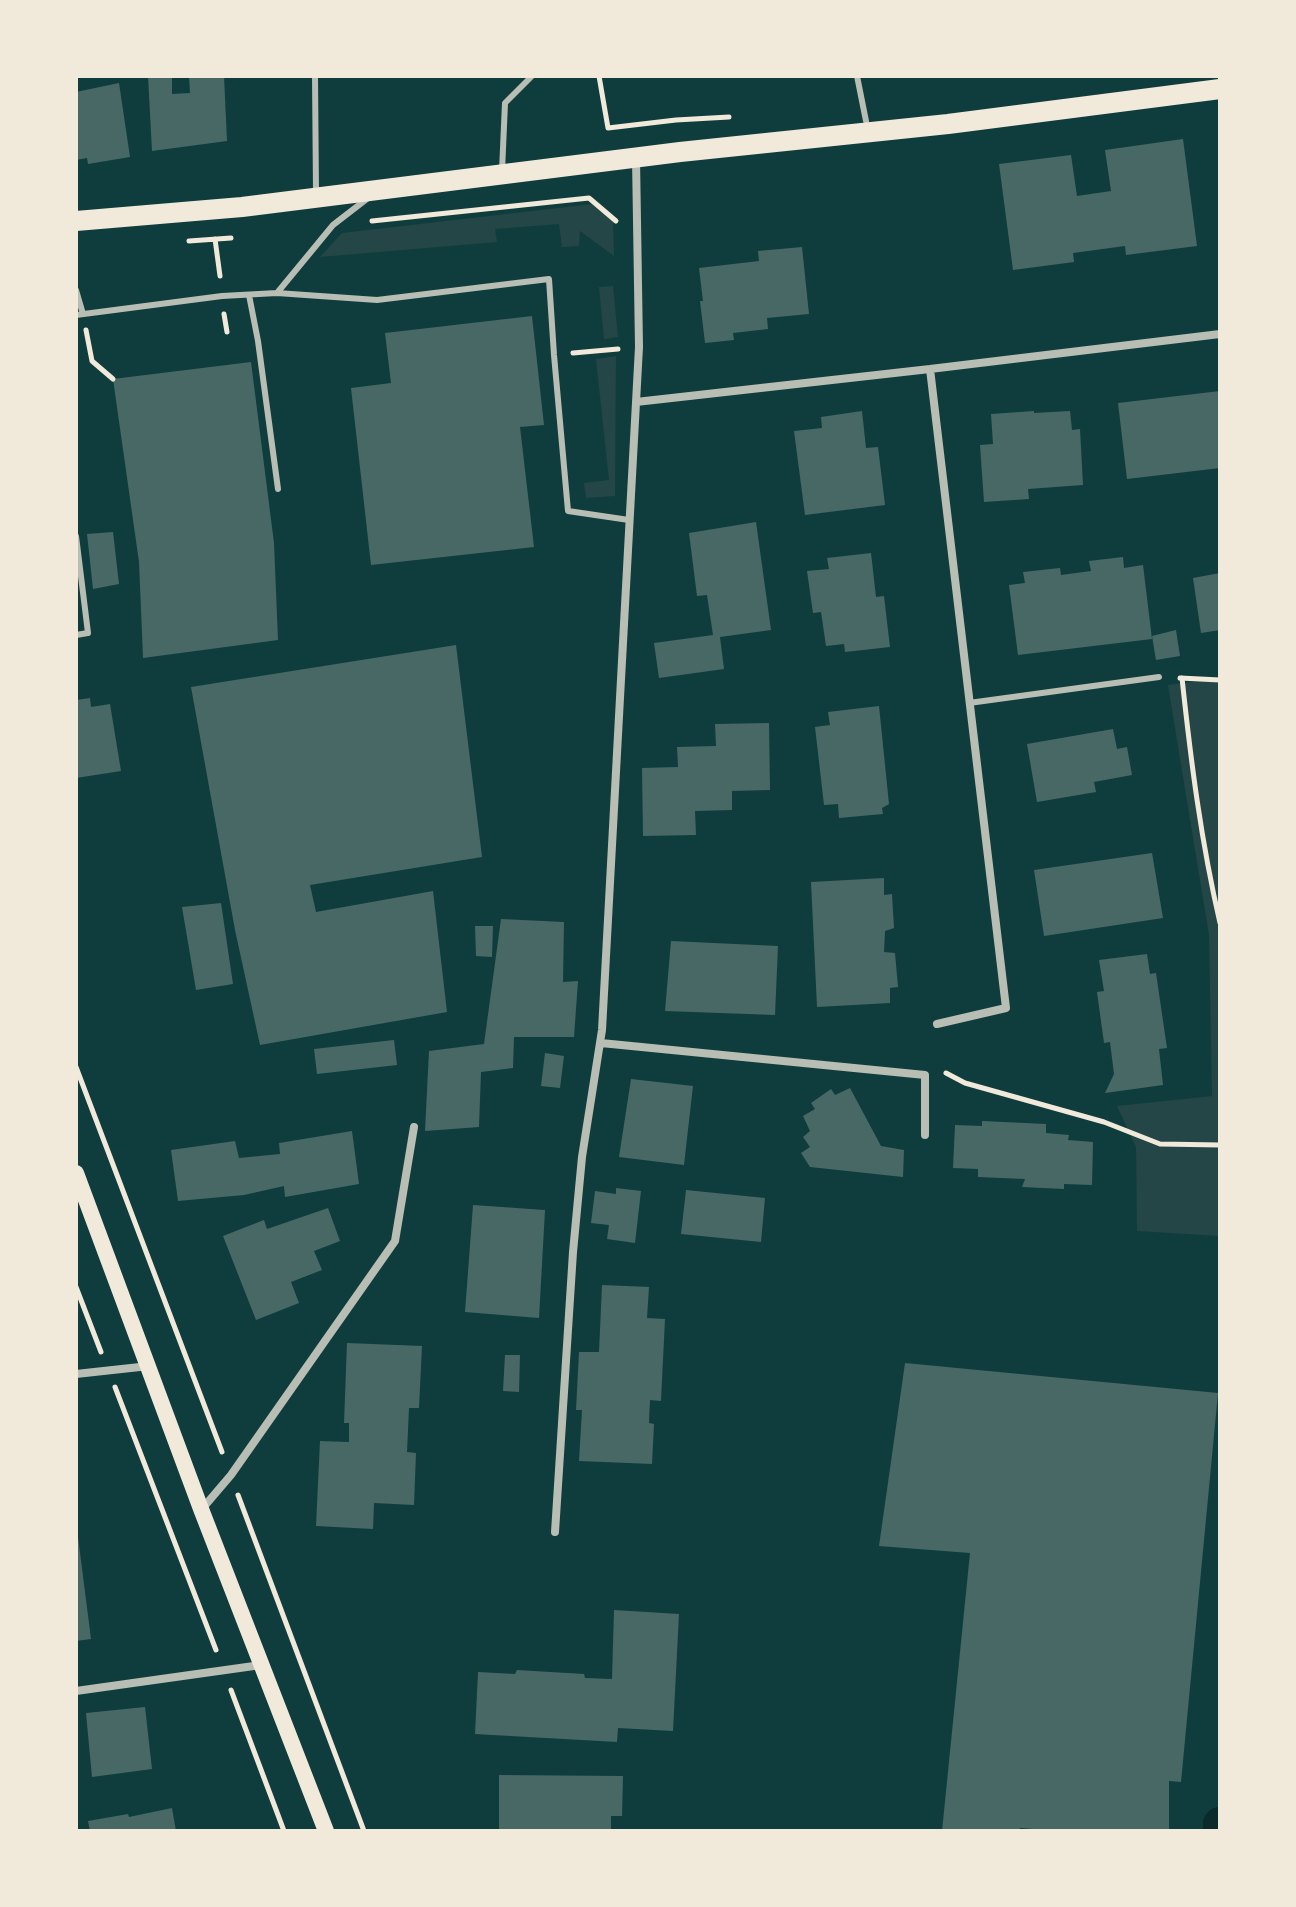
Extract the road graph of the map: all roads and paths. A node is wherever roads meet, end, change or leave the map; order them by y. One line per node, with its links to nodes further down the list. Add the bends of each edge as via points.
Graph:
1 (315, 76): 13 (lane)
2 (532, 76): 11 (lane, via 505,103)
3 (599, 76): 6 (path, via 608,128)
4 (857, 76): 7 (lane)
5 (1220, 89): 8 (main road)
6 (676, 120)
7 (866, 121): 8 (main road); 9 (main road)
8 (948, 124): 9 (main road)
9 (799, 141): 10 (main road)
10 (636, 158): 11 (main road); 23 (street)
11 (502, 174): 12 (main road)
12 (378, 190): 13 (main road); 17 (lane, via 333,225)
13 (316, 197): 14 (main road)
14 (211, 210): 15 (main road); 19 (path)
15 (76, 221)
16 (76, 290): 20 (lane)
17 (277, 293): 18 (lane); 24 (lane, via 377,300 549,279)
18 (249, 295): 19 (lane); 28 (lane)
19 (222, 296): 20 (lane); 21 (path)
20 (80, 314): 26 (path, via 92,361)
21 (227, 332)
22 (1220, 334): 25 (street)
23 (639, 347): 24 (path); 27 (street)
24 (554, 355): 29 (lane, via 568,511)
25 (930, 369): 27 (street); 35 (street)
26 (113, 379)
27 (636, 402): 29 (street)
28 (278, 489)
29 (629, 520): 38 (street)
30 (76, 536): 31 (lane, via 88,633)
31 (76, 635)
32 (1159, 677): 33 (path); 35 (lane)
33 (1182, 678): 34 (path); 36 (path, via 1193,784)
34 (1220, 680)
35 (969, 703): 37 (street, via 1006,1008)
36 (1220, 923)
37 (937, 1024)
38 (601, 1043): 41 (street, via 925,1075); 49 (street, via 573,1252)
39 (964, 1083): 42 (path, via 1104,1122 1160,1144)
40 (414, 1127): 48 (street, via 395,1241 231,1475)
41 (925, 1135)
42 (1220, 1145)
43 (76, 1173): 45 (main road)
44 (76, 1287): 46 (path)
45 (149, 1366): 46 (street); 48 (main road)
46 (109, 1371): 47 (street); 51 (path)
47 (76, 1374)
48 (201, 1509): 50 (main road)
49 (555, 1532)
50 (262, 1665): 51 (street); 54 (main road)
51 (224, 1670): 52 (street); 53 (path)
52 (76, 1691)
53 (284, 1831)
54 (326, 1831)

